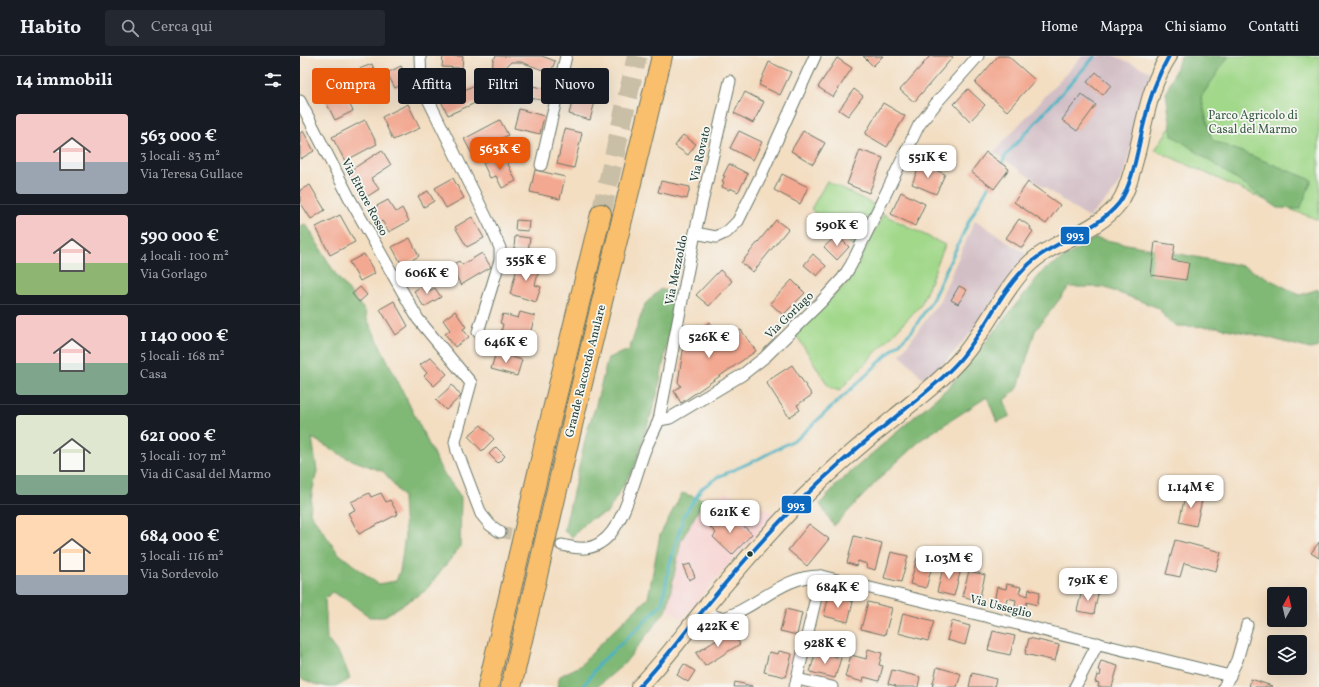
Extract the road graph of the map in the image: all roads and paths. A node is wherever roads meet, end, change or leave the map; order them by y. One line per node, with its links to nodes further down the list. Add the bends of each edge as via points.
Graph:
1 (420, 56): 12 (street, via 424,91 500,248 500,260)
2 (566, 56): 9 (street)
3 (662, 56): 23 (highway, Grande Raccordo Anulare)
4 (815, 56): 11 (street, Via Mezzoldo, via 738,221 720,236)
5 (978, 56): 13 (street, Via Gorlago, via 938,100 920,125 843,278 765,357 670,418)
6 (1169, 56): 17 (main road, via 1155,82 1127,188 1117,206 1097,223 1046,251 1028,265 1014,281 968,350 945,375 830,471)
7 (730, 80): 11 (street, Via Rovato)
8 (300, 101): 14 (street, Via Ettore Rosso, via 350,199 418,319 471,383 455,442 481,514)
9 (541, 165)
10 (601, 214): 22 (highway, Grande Raccordo Anulare)
11 (695, 233): 13 (street, Via Mezzoldo)
12 (478, 332)
13 (659, 420): 15 (street, via 645,450 625,507 612,532 600,544 590,548)
14 (500, 532)
15 (562, 545)
16 (821, 576): 17 (street, Via Usseglio, via 791,582 724,618 713,616); 19 (street, Via Usseglio); 21 (street)
17 (704, 608): 24 (main road)
18 (1247, 625): 20 (street)
19 (1098, 643): 20 (street, Via Usseglio); 26 (street)
20 (1230, 676): 27 (street)
21 (796, 683): 25 (street)
22 (488, 687)
23 (511, 687)
24 (639, 687)
25 (832, 687)
26 (1075, 687)
27 (1224, 687)

